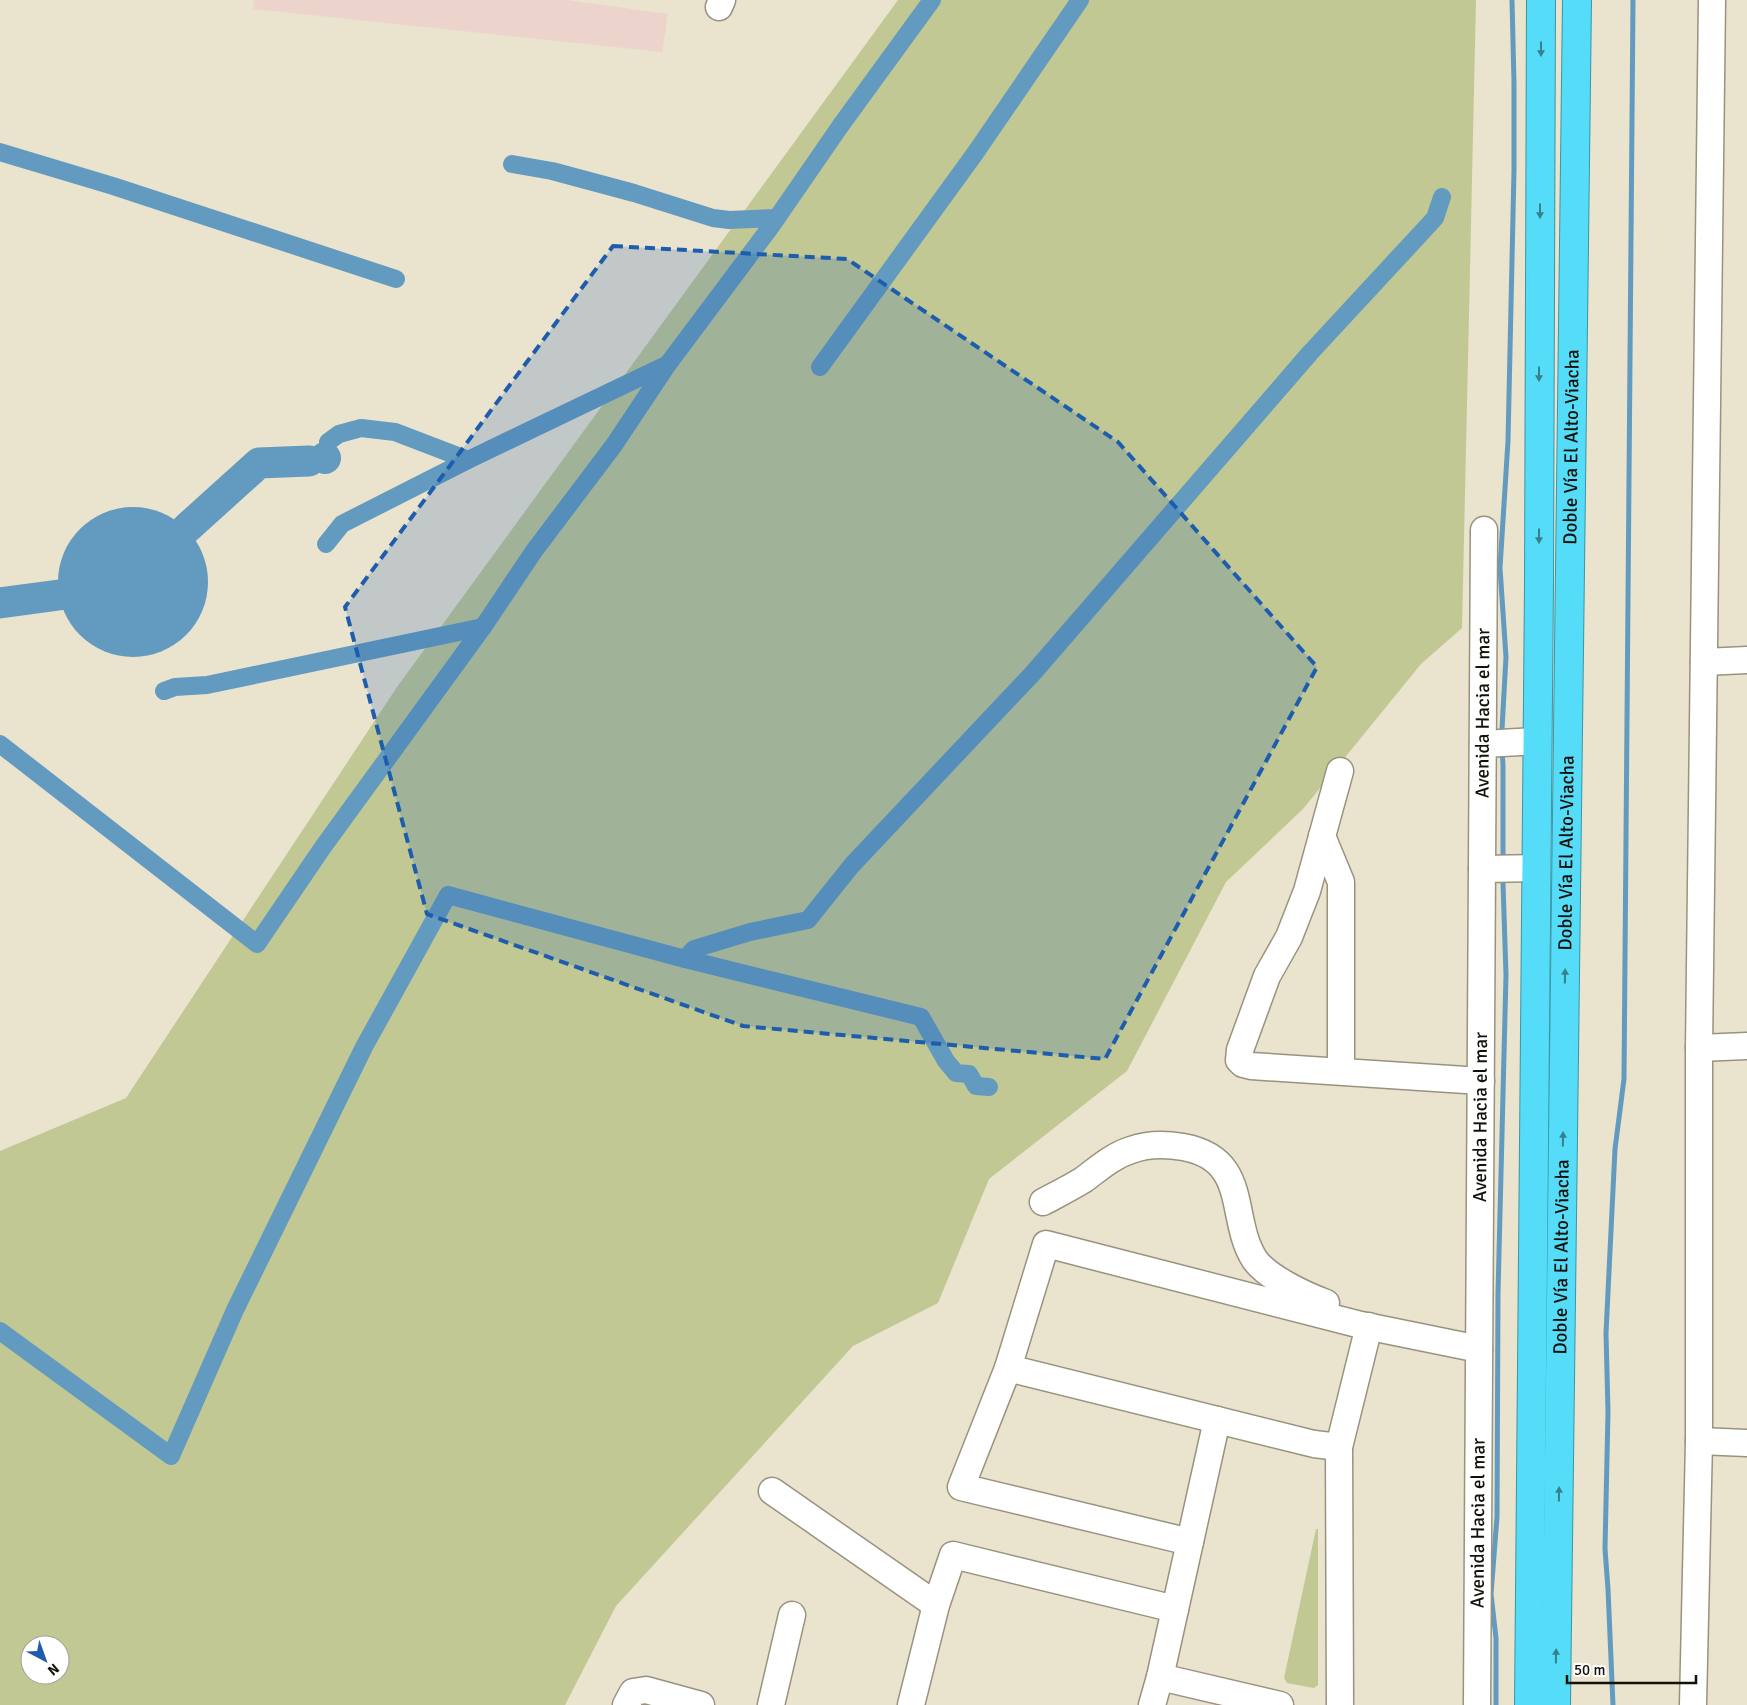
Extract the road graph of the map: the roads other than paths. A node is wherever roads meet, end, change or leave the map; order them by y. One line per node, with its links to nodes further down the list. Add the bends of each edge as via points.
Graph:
1 (1541, 0): 7 (highway, Doble Vía El Alto-Viacha, one-way to 7)
2 (1577, 0): 40 (highway, Doble Vía El Alto-Viacha, one-way to 2)
3 (1712, 0): 6 (street)
4 (1484, 530): 8 (street, Avenida Hacia el mar)
5 (1747, 660): 6 (street)
6 (1704, 662): 14 (street)
7 (1537, 741): 8 (street); 11 (highway, Doble Vía El Alto-Viacha)
8 (1483, 744): 12 (street, Avenida Hacia el mar)
9 (1340, 770): 10 (street)
10 (1322, 836): 15 (street, via 1341,882); 15 (street, via 1307,891 1289,937 1267,976 1239,1060 1252,1066)
11 (1536, 868): 12 (street); 39 (highway, Doble Vía El Alto-Viacha)
12 (1482, 869): 16 (street, Avenida Hacia el mar)
13 (1747, 1046): 14 (street)
14 (1699, 1048): 22 (street)
15 (1341, 1071): 16 (street)
16 (1481, 1081): 19 (street, Avenida Hacia el mar)
17 (1043, 1202): 18 (street, via 1131,1149 1166,1144 1199,1151 1220,1166 1231,1180 1246,1243 1256,1262 1302,1294 1357,1314)
18 (1365, 1326): 19 (street); 20 (street, via 1046,1244); 24 (street)
19 (1478, 1349): 38 (street, Avenida Hacia el mar)
20 (1008, 1368): 21 (street); 26 (street, via 961,1487)
21 (1217, 1420): 24 (street); 26 (street)
22 (1699, 1441): 23 (street); 41 (street)
23 (1747, 1443)
24 (1339, 1447): 37 (street)
25 (772, 1491): 27 (street)
26 (1190, 1542): 28 (street)
27 (936, 1605): 28 (street, via 953,1555); 34 (street)
28 (1175, 1609): 30 (street)
29 (792, 1615): 33 (street)
30 (1160, 1677): 35 (street); 36 (street)
31 (626, 1705): 32 (street, via 633,1692 646,1690)
32 (701, 1705)
33 (771, 1705)
34 (911, 1705)
35 (1152, 1705)
36 (1280, 1705)
37 (1340, 1705)
38 (1477, 1705)
39 (1529, 1705)
40 (1556, 1705)
41 (1693, 1705)

